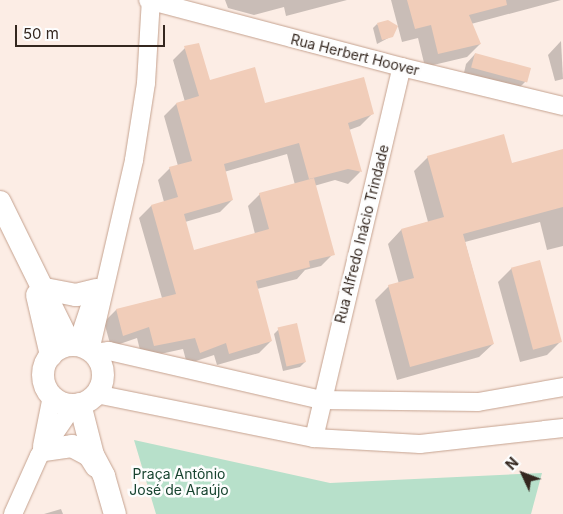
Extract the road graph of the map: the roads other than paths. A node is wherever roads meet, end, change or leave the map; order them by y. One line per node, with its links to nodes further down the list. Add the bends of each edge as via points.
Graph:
1 (150, 1): 2 (street, Rua Herbert Hoover); 6 (street, via 146,83 138,136)
2 (402, 67): 3 (street, Rua Herbert Hoover); 13 (street, Rua Alfredo Inácio Trindade)
3 (563, 106)
4 (0, 202): 5 (street)
5 (27, 253): 7 (street); 9 (street)
6 (109, 270): 8 (street); 9 (street)
7 (44, 289): 8 (street, via 76,294); 9 (street)
8 (96, 290): 9 (street)
9 (76, 349): 11 (street, via 43,376); 12 (street, via 103,374); 13 (street, via 109,351)
10 (563, 387): 13 (street, via 478,402)
11 (52, 396): 12 (street); 16 (street)
12 (86, 400): 15 (street); 16 (street); 17 (street)
13 (321, 400): 15 (street, Rua Alfredo Inácio Trindade)
14 (563, 428): 15 (street, via 420,444)
15 (314, 438)
16 (42, 453): 17 (street, via 72,446 88,455); 18 (street)
17 (100, 472): 19 (street)
18 (13, 514)
19 (115, 514)

